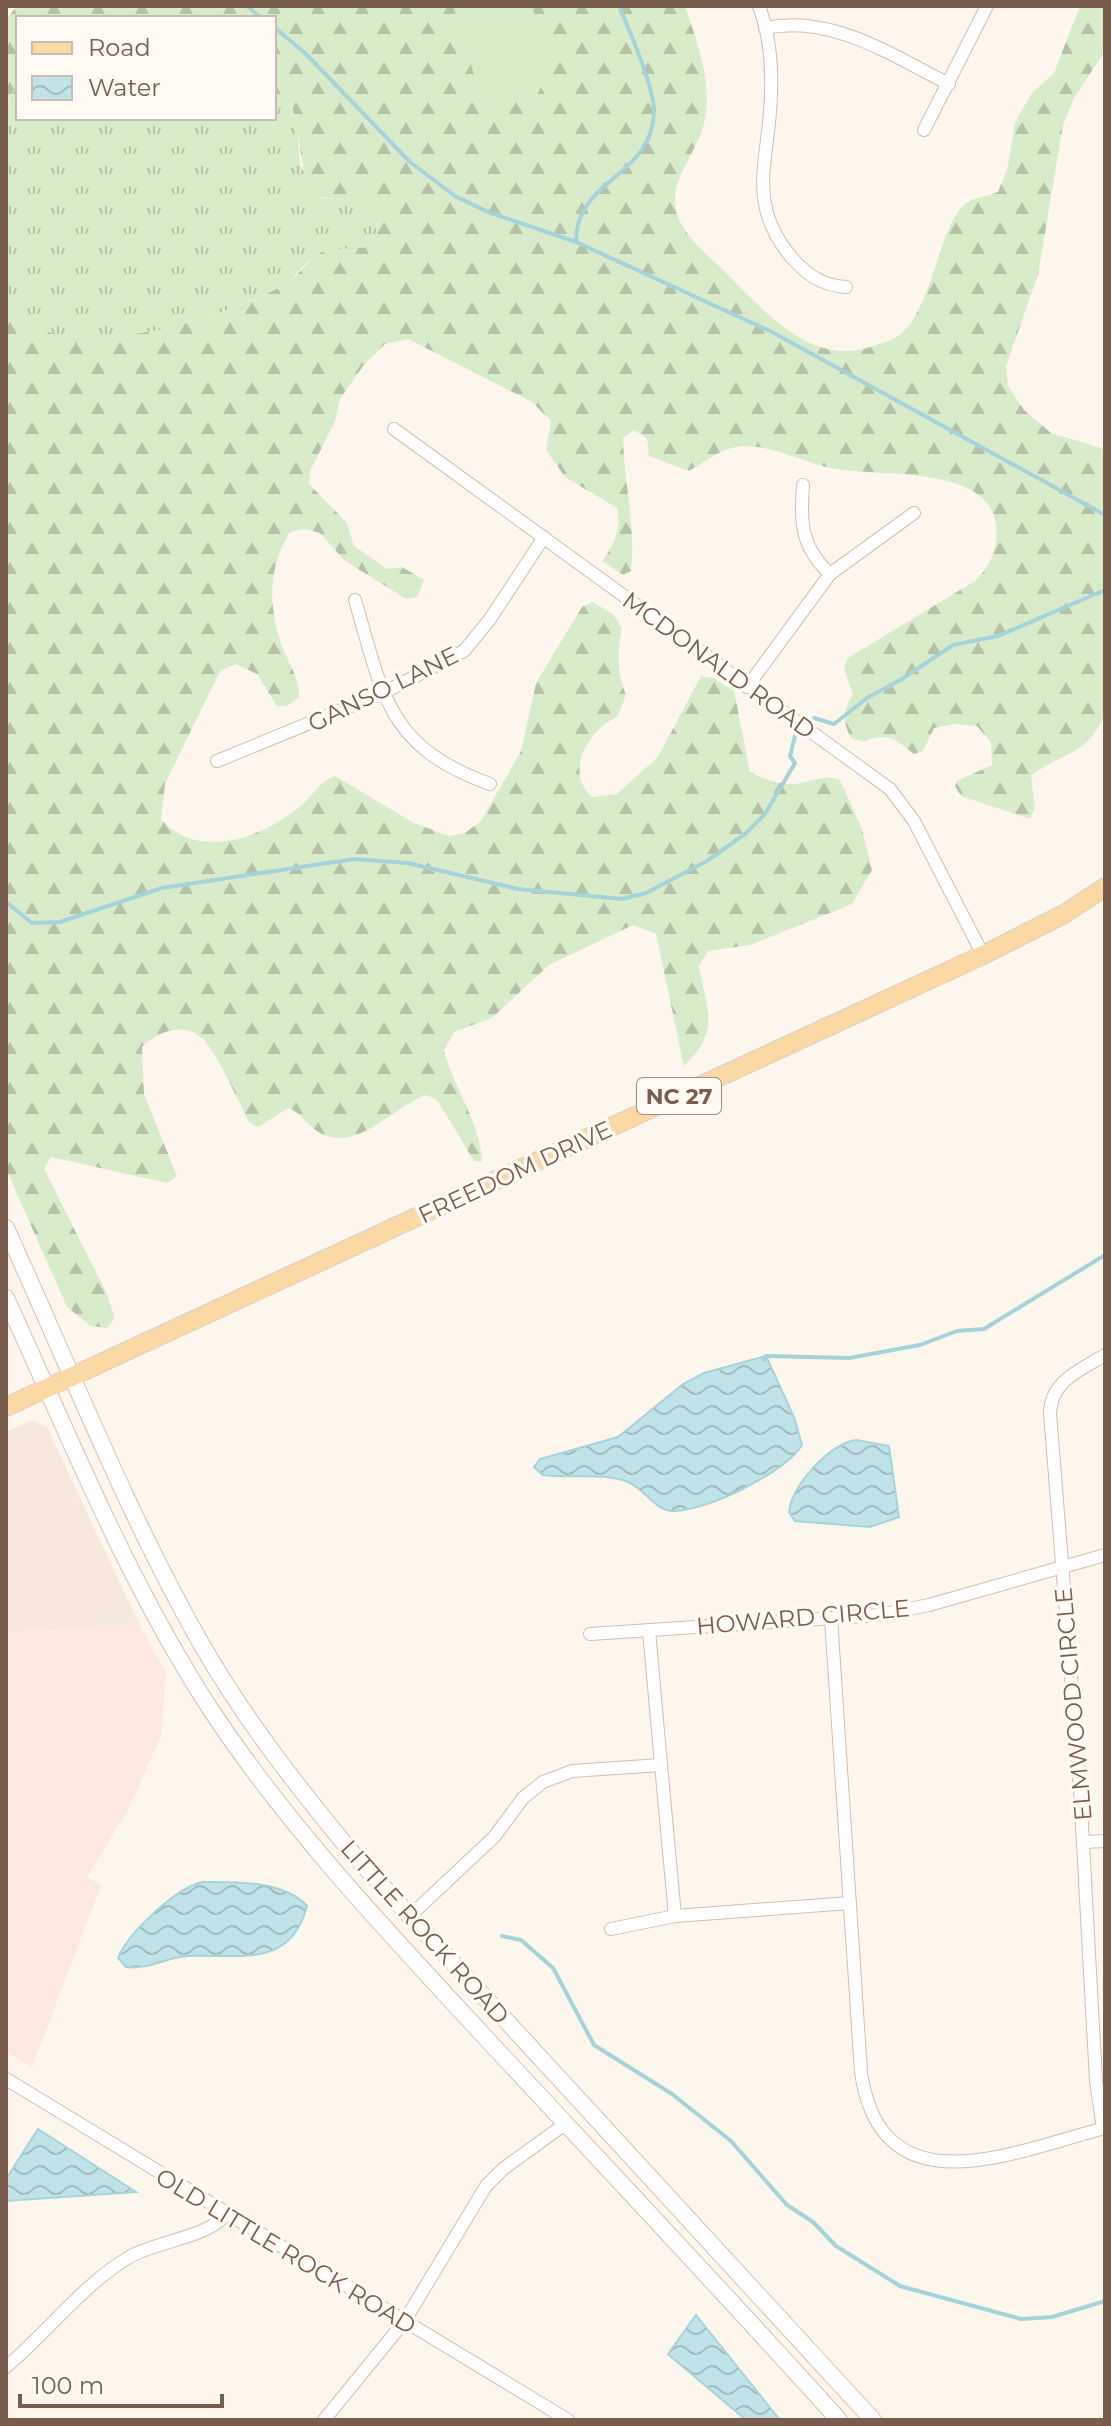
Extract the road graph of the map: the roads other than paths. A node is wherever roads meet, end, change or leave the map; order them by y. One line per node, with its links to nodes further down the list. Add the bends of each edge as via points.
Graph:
1 (759, 6): 3 (street)
2 (987, 6): 4 (street)
3 (765, 28): 4 (street, via 803,25 846,33); 6 (street, via 771,92 761,169 765,212 795,262 816,280)
4 (949, 84): 5 (street)
5 (924, 130)
6 (846, 287)
7 (394, 429): 10 (street, MCDONALD ROAD)
8 (803, 485): 11 (street, via 802,536)
9 (914, 513): 11 (street)
10 (544, 537): 13 (street, MCDONALD ROAD); 14 (street, GANSO LANE, via 464,651)
11 (830, 574): 13 (street)
12 (355, 600): 14 (street)
13 (747, 687): 18 (street, MCDONALD ROAD, via 897,797)
14 (383, 693): 15 (street, GANSO LANE); 16 (street, via 429,756)
15 (217, 761)
16 (490, 784)
17 (1105, 887): 18 (main road, FREEDOM DRIVE / NC 27)
18 (983, 955): 22 (main road, FREEDOM DRIVE / NC 27)
19 (6, 1228): 22 (main road, LITTLE ROCK ROAD)
20 (6, 1298): 23 (main road, LITTLE ROCK ROAD)
21 (1105, 1355): 26 (street, ELMWOOD CIRCLE, via 1060,1385 1050,1403)
22 (74, 1376): 23 (main road, FREEDOM DRIVE / NC 27); 34 (main road, LITTLE ROCK ROAD, via 168,1579 216,1668 295,1783)
23 (46, 1388): 24 (main road, FREEDOM DRIVE / NC 27); 38 (main road, LITTLE ROCK ROAD, via 146,1601 248,1763 308,1842)
24 (6, 1407)
25 (1105, 1555): 26 (street, HOWARD CIRCLE)
26 (1061, 1565): 27 (street, HOWARD CIRCLE, via 929,1605); 32 (street, ELMWOOD CIRCLE)
27 (831, 1618): 28 (street, HOWARD CIRCLE); 33 (street, ELMWOOD CIRCLE)
28 (649, 1630): 29 (street, HOWARD CIRCLE); 30 (street)
29 (590, 1634)
30 (661, 1765): 34 (street, via 572,1771 543,1782); 35 (street)
31 (1105, 1841): 32 (street)
32 (1084, 1842): 39 (street, ELMWOOD CIRCLE, via 1096,2081)
33 (850, 1903): 35 (street); 39 (street, ELMWOOD CIRCLE, via 864,2094 884,2134 920,2159 958,2164)
34 (410, 1916): 47 (main road, LITTLE ROCK ROAD)
35 (675, 1916): 36 (street)
36 (611, 1929)
37 (6, 2079): 40 (street, OLD LITTLE ROCK ROAD)
38 (565, 2124): 41 (street, via 486,2186); 46 (main road, LITTLE ROCK ROAD)
39 (1104, 2128)
40 (226, 2214): 41 (street, OLD LITTLE ROCK ROAD); 42 (street, via 217,2225 146,2248 113,2268)
41 (404, 2322): 43 (street, OLD LITTLE ROCK ROAD); 44 (street)
42 (6, 2367)
43 (546, 2415): 45 (street, OLD LITTLE ROCK ROAD)
44 (324, 2420)
45 (568, 2420)
46 (839, 2420)
47 (873, 2420)

